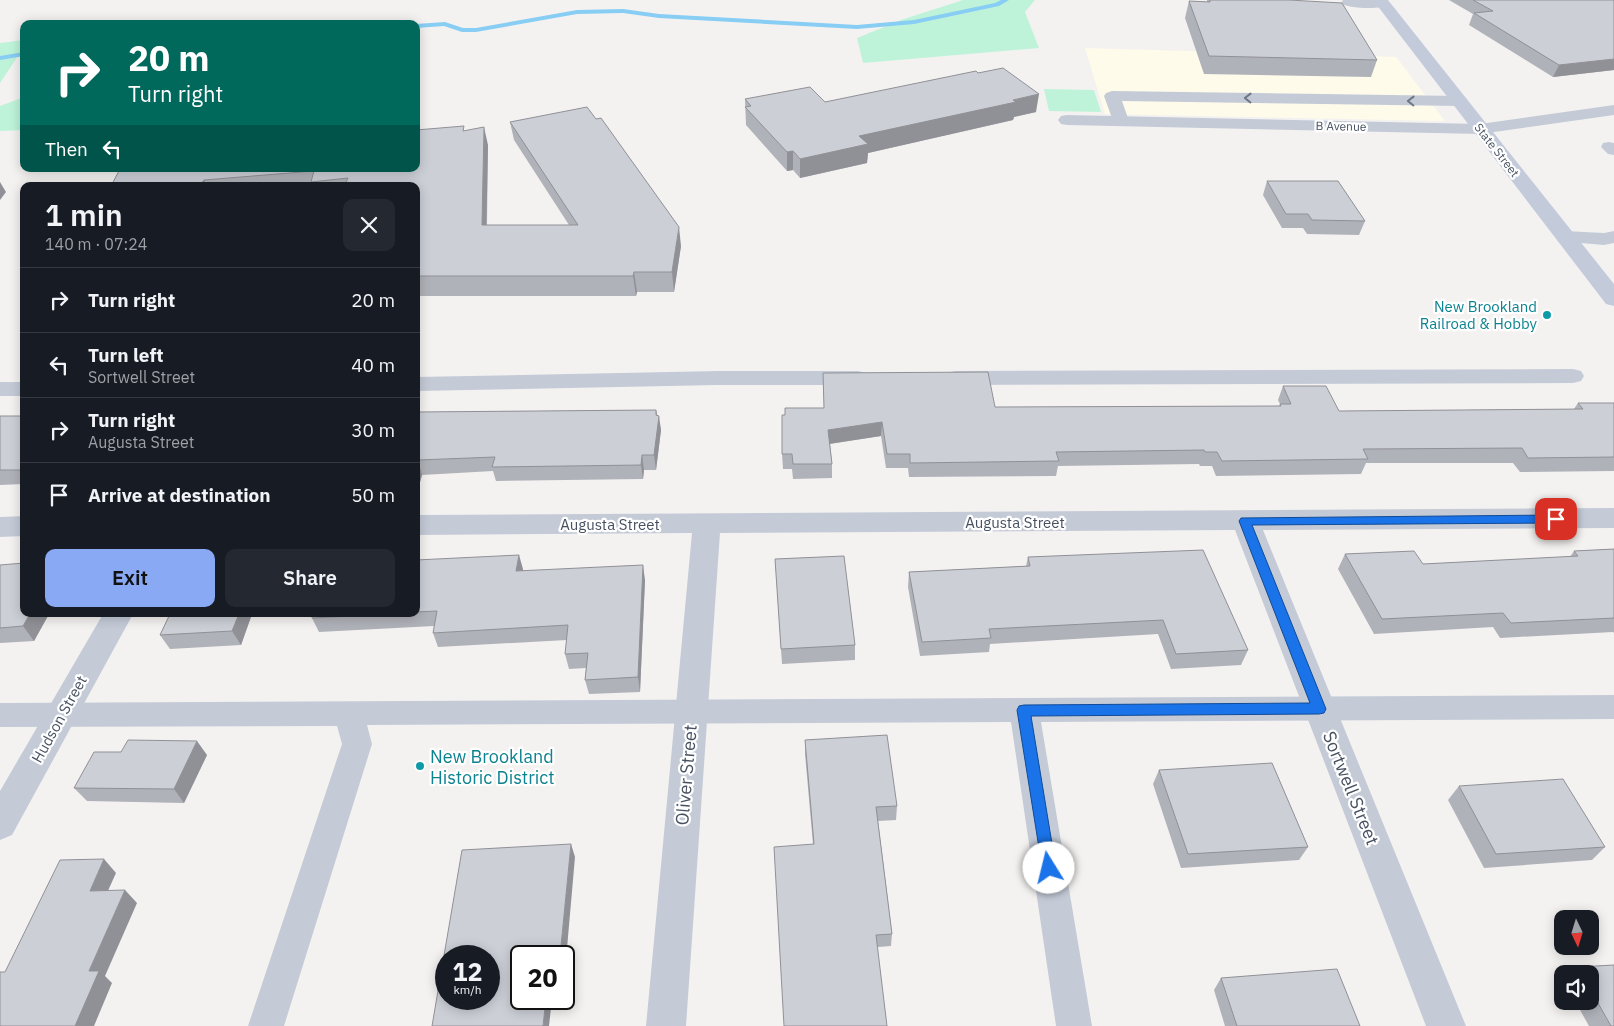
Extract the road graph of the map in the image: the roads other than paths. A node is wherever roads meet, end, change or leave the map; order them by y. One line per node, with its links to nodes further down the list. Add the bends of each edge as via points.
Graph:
1 (1381, 2): 2 (lane); 4 (main road, State Street)
2 (1348, 3)
3 (1314, 99): 4 (lane, one-way to 3); 7 (lane, one-way to 7, via 1112,96); 8 (lane)
4 (1460, 102): 9 (main road, State Street)
5 (1614, 110): 9 (street, B Avenue)
6 (1067, 120): 7 (street, B Avenue)
7 (1121, 121): 8 (street, B Avenue)
8 (1332, 126): 9 (street, B Avenue)
9 (1480, 129): 10 (main road, State Street)
10 (1565, 237): 11 (lane); 12 (main road, State Street)
11 (1614, 238)
12 (1614, 299)
13 (1573, 376): 15 (lane)
14 (877, 378): 16 (lane)
15 (937, 378)
16 (420, 384)
17 (0, 389): 18 (lane)
18 (20, 389)
19 (1614, 518): 20 (street, Augusta Street)
20 (1245, 521): 21 (street, Augusta Street); 27 (street, Sortwell Street)
21 (707, 524): 22 (street, Augusta Street); 29 (street, Oliver Street)
22 (420, 525)
23 (0, 526): 24 (street)
24 (20, 526)
25 (116, 617): 32 (street, Hudson Street)
26 (1614, 707): 27 (lane)
27 (1319, 709): 28 (lane); 37 (street, Sortwell Street)
28 (1024, 710): 29 (lane); 36 (lane)
29 (692, 712): 30 (lane); 35 (street, Oliver Street)
30 (348, 713): 32 (lane); 34 (lane, via 357,744)
31 (0, 715): 32 (lane)
32 (61, 715): 33 (street, Hudson Street)
33 (0, 824)
34 (266, 1026)
35 (666, 1026)
36 (1074, 1026)
37 (1446, 1026)

